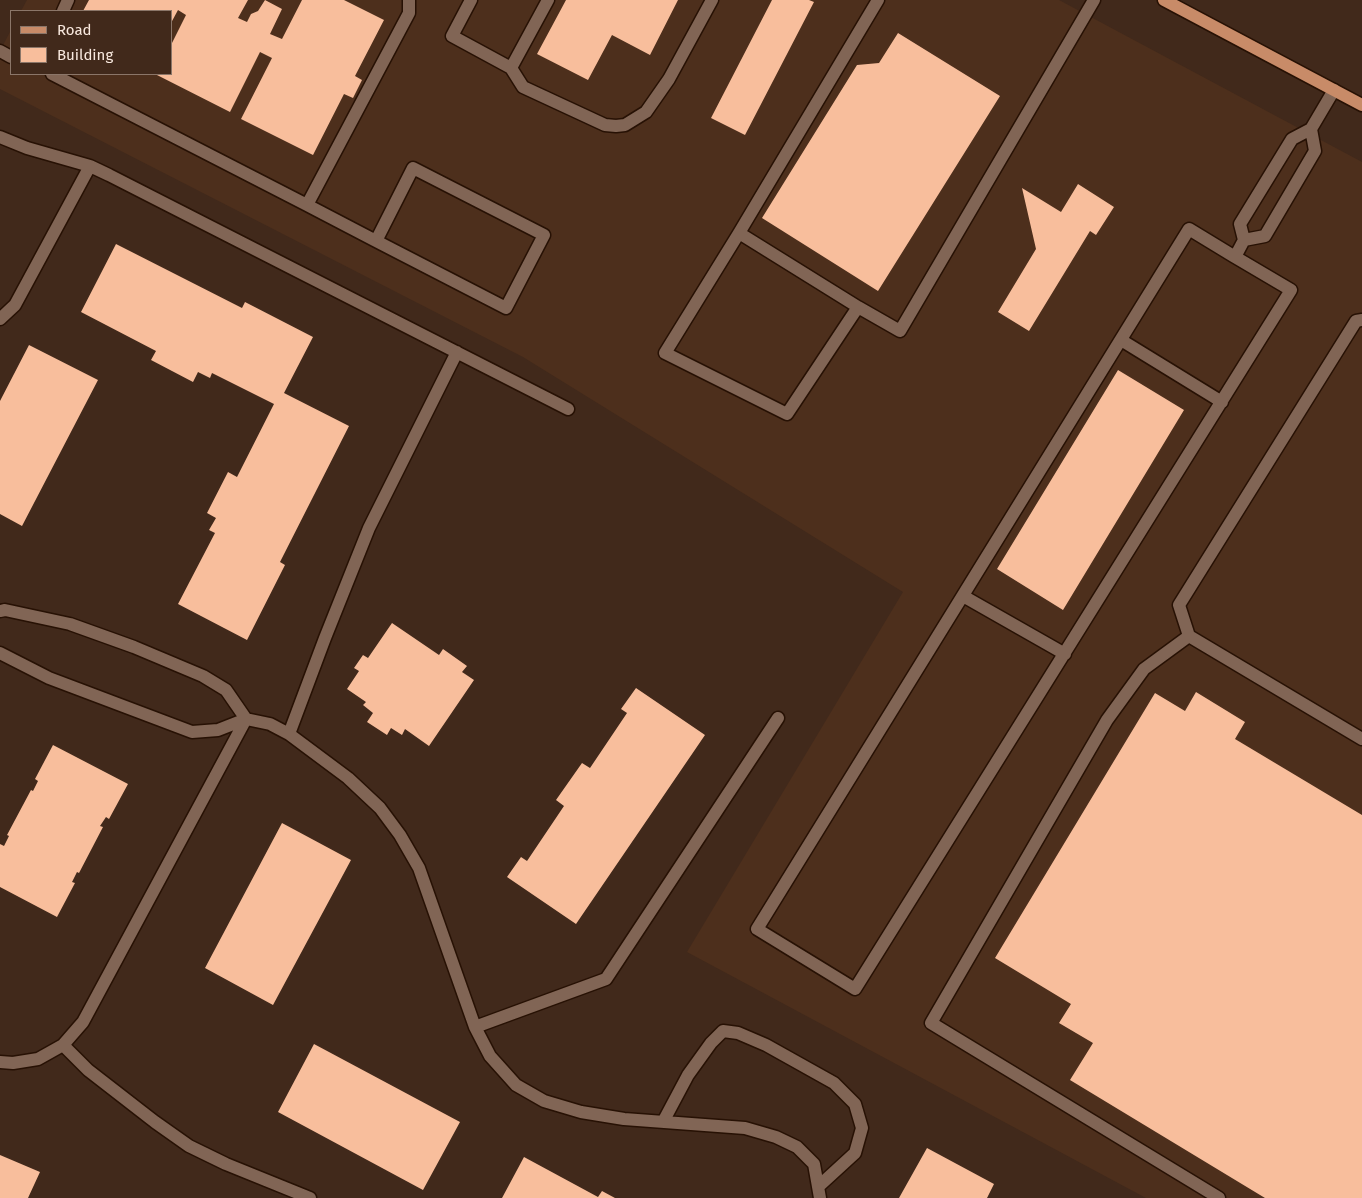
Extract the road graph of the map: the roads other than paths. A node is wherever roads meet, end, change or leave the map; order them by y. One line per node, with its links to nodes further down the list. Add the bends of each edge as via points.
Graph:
1 (409, 0): 15 (lane, via 409,14)
2 (470, 0): 8 (lane, via 452,36)
3 (548, 0): 8 (lane)
4 (712, 0): 8 (lane, via 669,79 646,112 625,125 606,125 523,87)
5 (878, 0): 16 (lane)
6 (1094, 0): 20 (lane, via 900,331)
7 (1164, 0): 10 (main road)
8 (511, 68)
9 (54, 75): 15 (lane)
10 (1334, 90): 11 (main road); 12 (lane)
11 (1362, 105)
12 (1311, 129): 17 (lane, via 1292,139 1240,224); 17 (lane, via 1315,151 1265,236)
13 (2, 142): 14 (lane)
14 (90, 166): 21 (lane, via 15,306); 24 (lane)
15 (307, 205): 18 (lane)
16 (739, 233): 20 (lane); 20 (lane, via 665,353 787,414)
17 (1244, 240): 19 (lane)
18 (376, 241): 18 (lane, via 506,308 544,235 413,168)
19 (1235, 257): 23 (lane, via 1189,229); 25 (lane, via 1291,290)
20 (858, 306)
21 (0, 320)
22 (1362, 320): 29 (lane, via 1356,321 1179,605)
23 (1120, 340): 25 (lane); 27 (lane)
24 (457, 352): 26 (lane); 34 (lane, via 370,528)
25 (1222, 402): 31 (lane)
26 (568, 409)
27 (963, 596): 31 (lane); 31 (lane, via 757,929 855,989)
28 (0, 610): 33 (lane, via 70,624 203,676 226,690)
29 (1189, 636): 35 (lane); 42 (lane, via 1144,669 1107,720 931,1022)
30 (0, 654): 33 (lane, via 57,681 192,732 218,730)
31 (1064, 654)
32 (778, 718): 36 (lane, via 606,979)
33 (246, 719): 34 (lane, via 270,724); 37 (lane, via 83,1022)
34 (289, 734): 36 (lane, via 348,778 380,808 400,835 419,868)
35 (1362, 739)
36 (476, 1027): 39 (lane, via 490,1056 516,1085 544,1101 581,1112)
37 (63, 1046): 38 (lane, via 38,1059); 41 (lane, via 88,1070 189,1146)
38 (0, 1062)
39 (663, 1122): 40 (lane, via 745,1128 776,1137 797,1147 814,1164); 40 (lane, via 688,1075 723,1031 738,1033 766,1045 834,1083 855,1104 862,1128 855,1153)
40 (819, 1192)
41 (310, 1198)
42 (1218, 1198)

